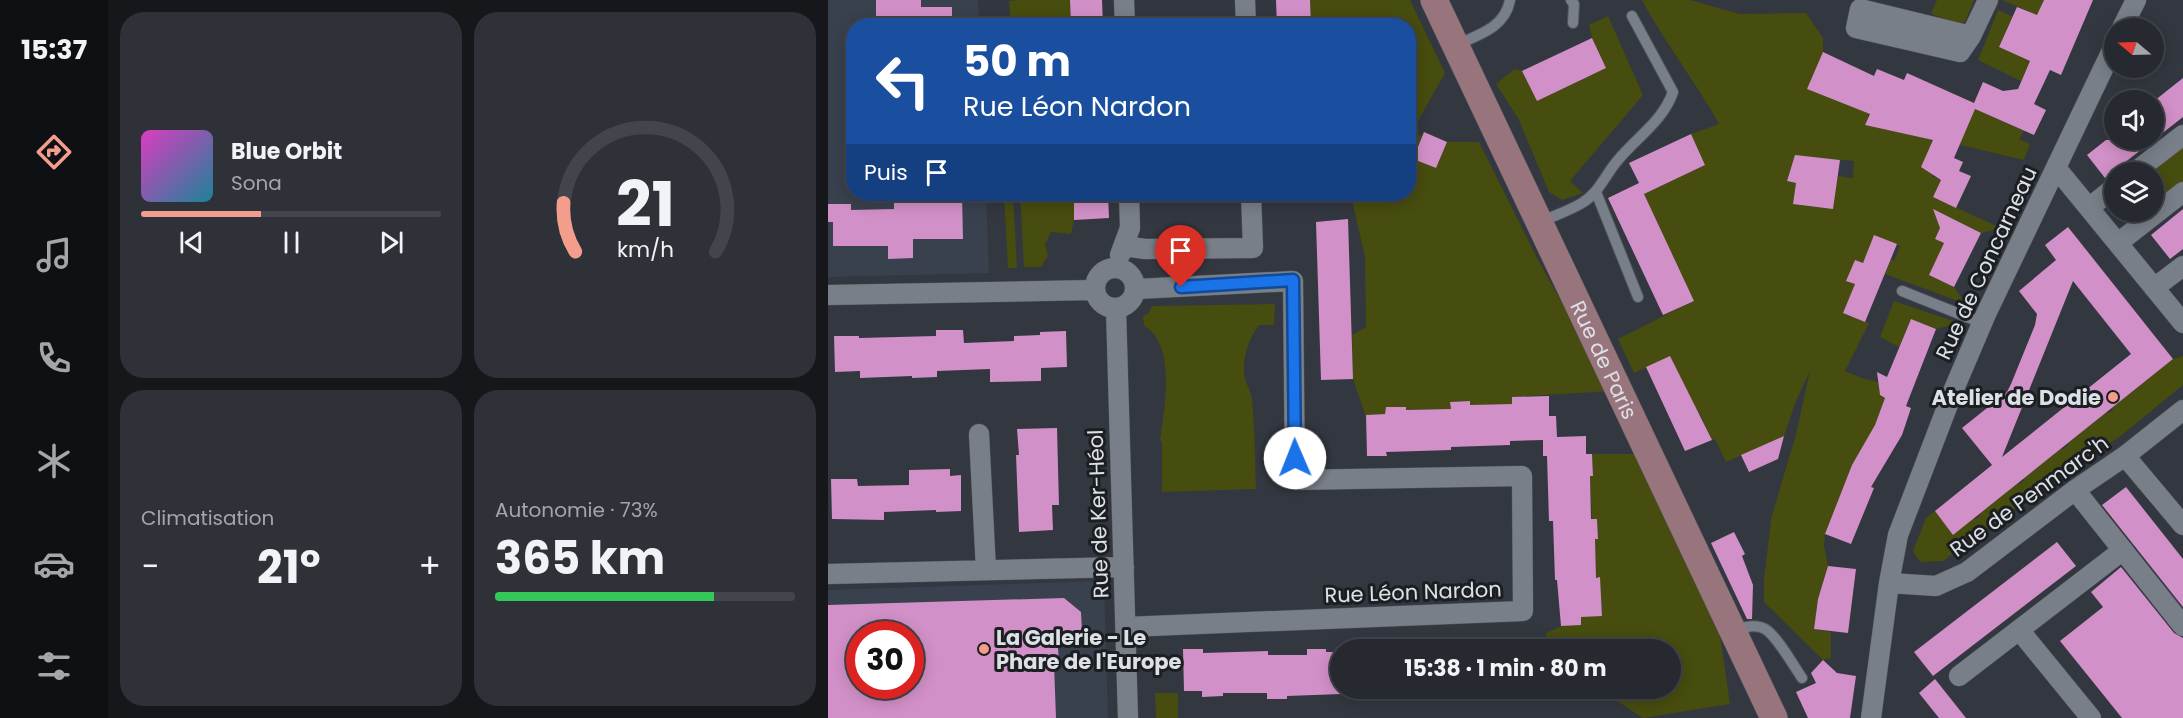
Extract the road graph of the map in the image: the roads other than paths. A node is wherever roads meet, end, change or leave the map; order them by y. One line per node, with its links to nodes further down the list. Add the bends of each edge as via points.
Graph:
1 (1124, 0): 9 (street)
2 (1245, 0): 10 (street)
3 (1434, 0): 14 (main road, Rue de Paris)
4 (1510, 0): 14 (lane, via 1498,25)
5 (1571, 0): 12 (lane)
6 (1988, 0): 13 (street)
7 (2136, 0): 11 (street)
8 (1632, 16): 19 (lane, via 1674,92 1669,106 1618,160)
9 (1125, 18)
10 (1246, 18)
11 (2127, 18)
12 (1574, 23)
13 (1971, 36): 13 (street, via 1960,52 1856,28 1860,9)
14 (1455, 45): 25 (main road, Rue de Paris)
15 (2104, 68): 18 (street, Rue de Concarneau)
16 (2183, 135): 17 (street)
17 (2147, 162)
18 (2057, 168): 24 (street); 38 (street, Rue de Concarneau)
19 (1596, 192): 25 (lane); 35 (lane)
20 (2183, 192): 26 (street)
21 (2104, 196): 24 (street)
22 (1129, 201): 27 (street, via 1130,228)
23 (1251, 201): 27 (street, via 1253,248)
24 (2090, 207): 26 (street)
25 (1539, 223): 51 (main road, Rue de Paris)
26 (2118, 243): 30 (street)
27 (1124, 246): 28 (street)
28 (1115, 266): 31 (street, via 1131,273); 32 (street, via 1100,273)
29 (2183, 266): 30 (street)
30 (2154, 288): 37 (street)
31 (1137, 289): 36 (street, via 1130,303); 50 (street, Rue Léon Nardon, via 1293,280 1295,480 1522,476 1523,611)
32 (1094, 290): 34 (street); 36 (street, via 1101,304)
33 (1902, 291): 38 (lane)
34 (828, 295)
35 (1638, 297)
36 (1116, 309): 45 (street, Rue de Ker-Héol)
37 (2183, 322)
38 (1982, 323): 48 (street, Rue de Concarneau, via 1898,535)
39 (2183, 410): 41 (street, Rue de Penmarc'h)
40 (979, 434): 46 (street)
41 (2125, 456): 42 (street, Rue de Penmarc'h); 43 (street)
42 (2075, 490): 44 (street); 48 (street, Rue de Penmarc'h, via 1967,572 1936,586)
43 (2183, 525)
44 (2122, 550): 49 (street); 52 (street)
45 (1124, 567): 46 (street); 50 (street, Rue de Ker-Héol)
46 (986, 570): 47 (street)
47 (828, 574)
48 (1889, 583): 57 (street, Rue de Concarneau)
49 (2183, 626)
50 (1126, 627): 55 (street, Rue de Ker-Héol)
51 (1732, 630): 54 (lane, via 1764,628); 56 (main road, Rue de Paris)
52 (2020, 631): 53 (street); 58 (street)
53 (1959, 676)
54 (1802, 678)
55 (1128, 718)
56 (1774, 718)
57 (1871, 718)
58 (2091, 718)

